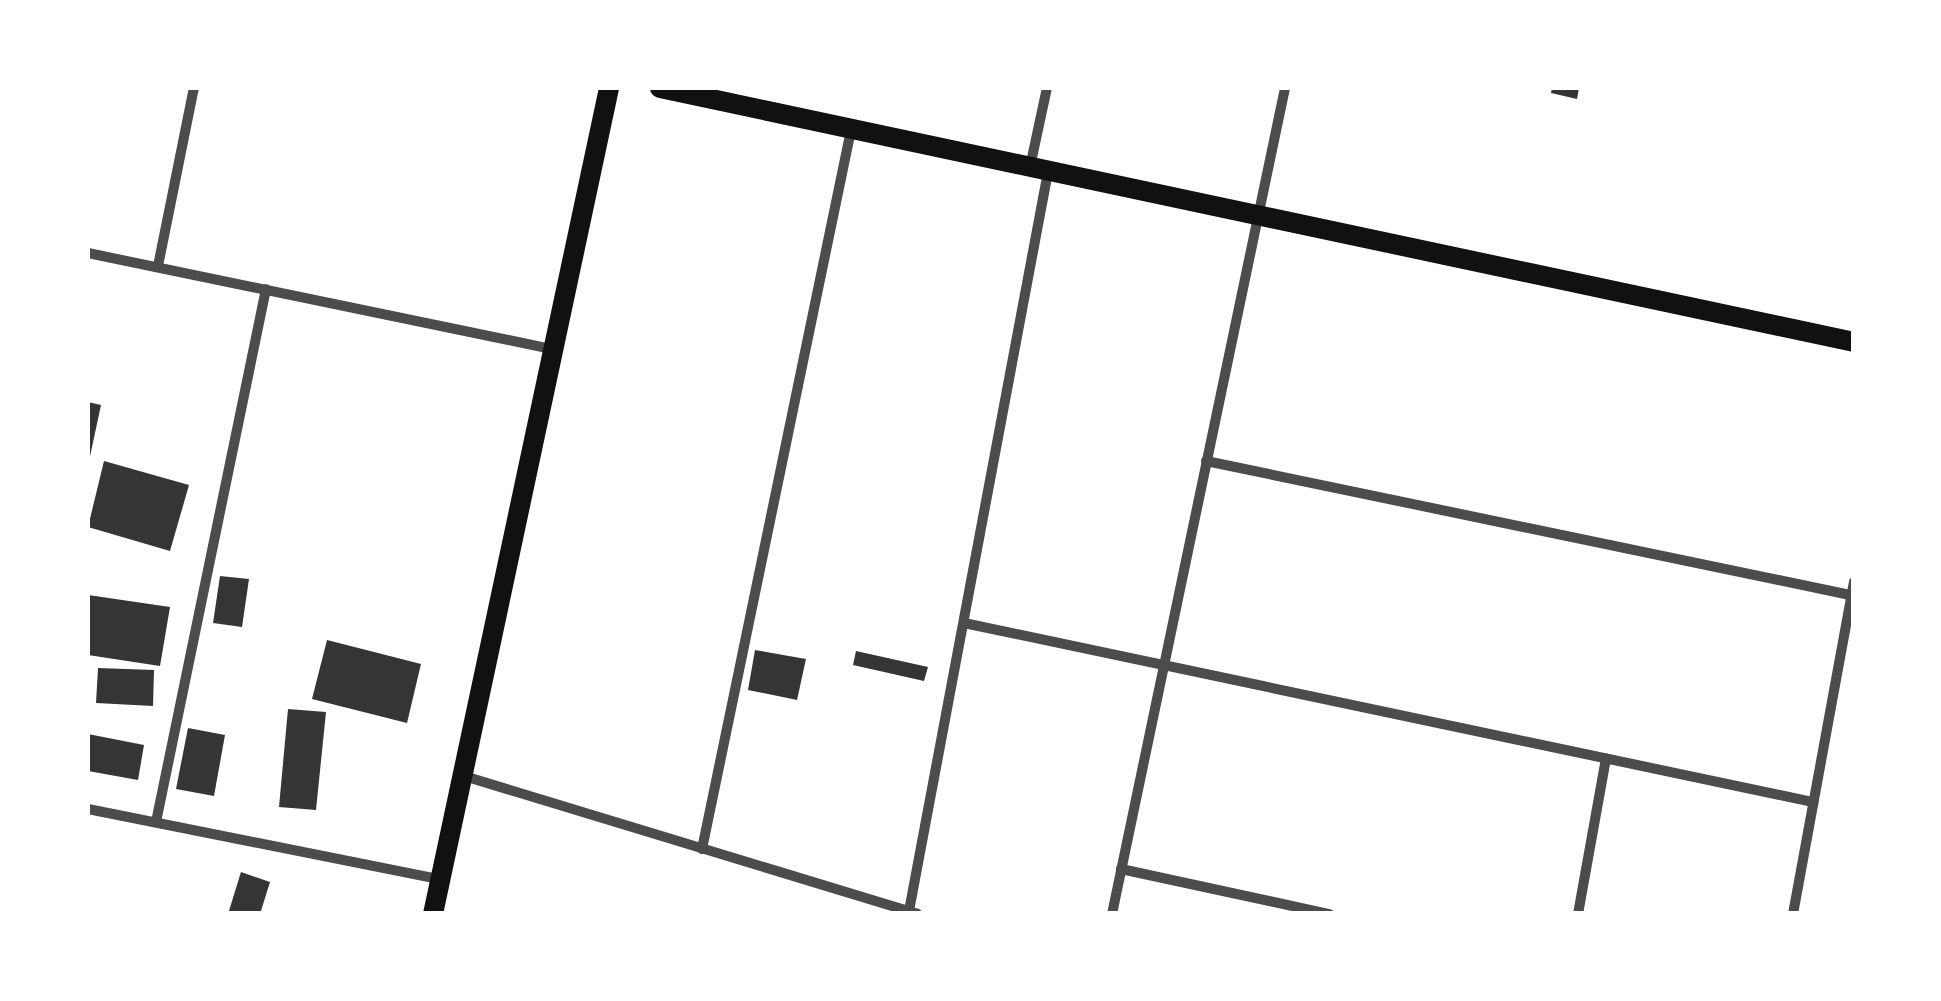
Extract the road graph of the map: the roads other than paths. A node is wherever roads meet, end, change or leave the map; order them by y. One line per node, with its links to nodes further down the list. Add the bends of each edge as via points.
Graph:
1 (194, 88): 10 (street)
2 (609, 88): 13 (main road)
3 (660, 88): 6 (main road)
4 (1046, 88): 7 (street)
5 (1285, 88): 8 (street)
6 (851, 128): 7 (main road); 24 (street)
7 (1039, 169): 8 (main road); 17 (street)
8 (1258, 215): 12 (main road); 14 (street)
9 (88, 252): 10 (street)
10 (158, 266): 11 (street)
11 (266, 289): 13 (street); 23 (street)
12 (1854, 342)
13 (553, 349): 20 (main road)
14 (1206, 461): 16 (street); 18 (street)
15 (1854, 582): 16 (street)
16 (1850, 596): 21 (street)
17 (964, 623): 18 (street); 27 (street)
18 (1164, 665): 19 (street); 25 (street)
19 (1606, 758): 21 (street); 31 (street)
20 (464, 776): 24 (street); 26 (main road)
21 (1813, 802): 32 (street)
22 (88, 809): 23 (street)
23 (156, 822): 26 (street)
24 (702, 849): 27 (street)
25 (1121, 869): 29 (street); 30 (street)
26 (440, 880): 28 (main road)
27 (913, 912)
28 (433, 914)
29 (1112, 914)
30 (1329, 914)
31 (1578, 914)
32 (1793, 914)

